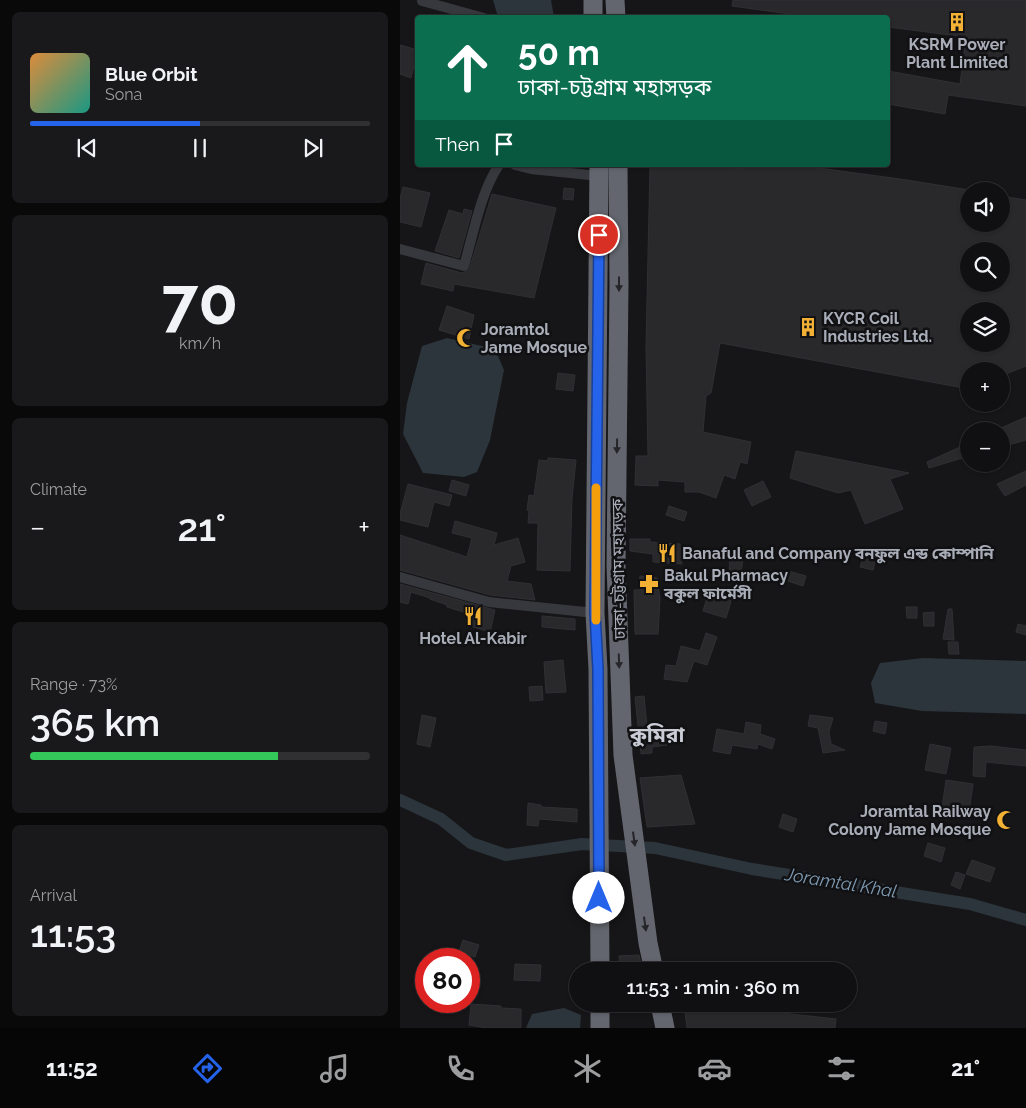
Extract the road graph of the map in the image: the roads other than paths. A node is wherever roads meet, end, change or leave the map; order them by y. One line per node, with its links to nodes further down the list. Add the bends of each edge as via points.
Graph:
1 (592, 0): 5 (highway)
2 (615, 0): 6 (highway)
3 (422, 1): 4 (street)
4 (473, 15)
5 (593, 15)
6 (616, 15)
7 (498, 167): 11 (street, via 477,218 464,266)
8 (523, 167): 10 (street)
9 (618, 167): 15 (highway, ঢাকা-চট্টগ্রাম মহাসড়ক, one-way to 15, via 616,566 623,755)
10 (599, 170): 13 (highway, ঢাকা-চট্টগ্রাম মহাসড়ক)
11 (400, 249)
12 (400, 577): 13 (street, via 489,602)
13 (595, 613): 14 (highway, ঢাকা-চট্টগ্রাম মহাসড়ক)
14 (600, 962)
15 (652, 962)
16 (600, 1012): 18 (highway)
17 (662, 1012): 19 (highway)
18 (600, 1028)
19 (665, 1028)

